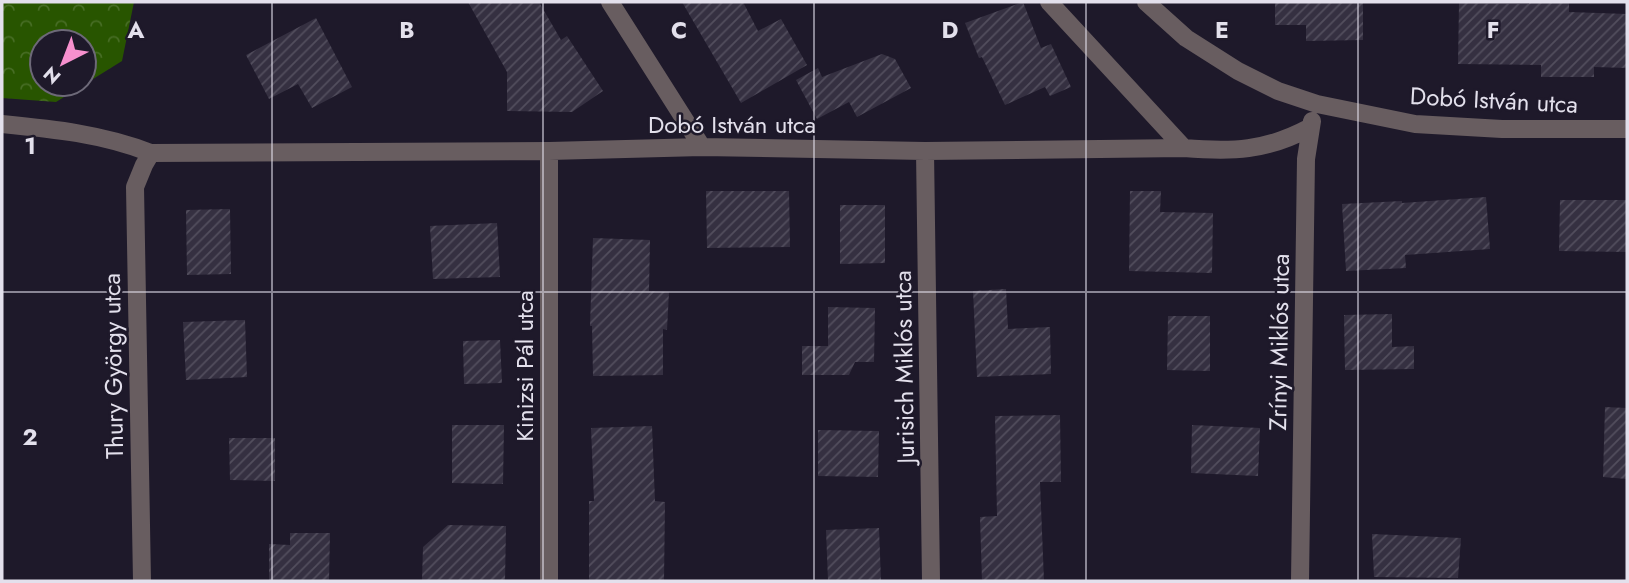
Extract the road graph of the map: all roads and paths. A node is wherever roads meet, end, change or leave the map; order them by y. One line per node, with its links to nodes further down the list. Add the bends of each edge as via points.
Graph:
1 (610, 2): 8 (street)
2 (1049, 2): 9 (street)
3 (1146, 2): 4 (street, Dobó István utca, via 1186,38 1238,71)
4 (1317, 104): 6 (street, Zrínyi Miklós utca); 7 (street, Dobó István utca, via 1415,124)
5 (2, 124): 12 (street, via 75,132)
6 (1309, 128): 9 (street, Dobó István utca, via 1285,141 1250,148); 16 (street, Zrínyi Miklós utca)
7 (1627, 129)
8 (702, 147): 10 (street, Dobó István utca); 11 (street, Dobó István utca)
9 (1184, 148): 11 (street, Dobó István utca)
10 (548, 151): 12 (street, Dobó István utca); 14 (street, Kinizsi Pál utca)
11 (925, 151): 15 (street, Jurisich Miklós utca)
12 (151, 153): 13 (street, Thury György utca, via 135,187)
13 (142, 581)
14 (549, 581)
15 (931, 581)
16 (1300, 581)

